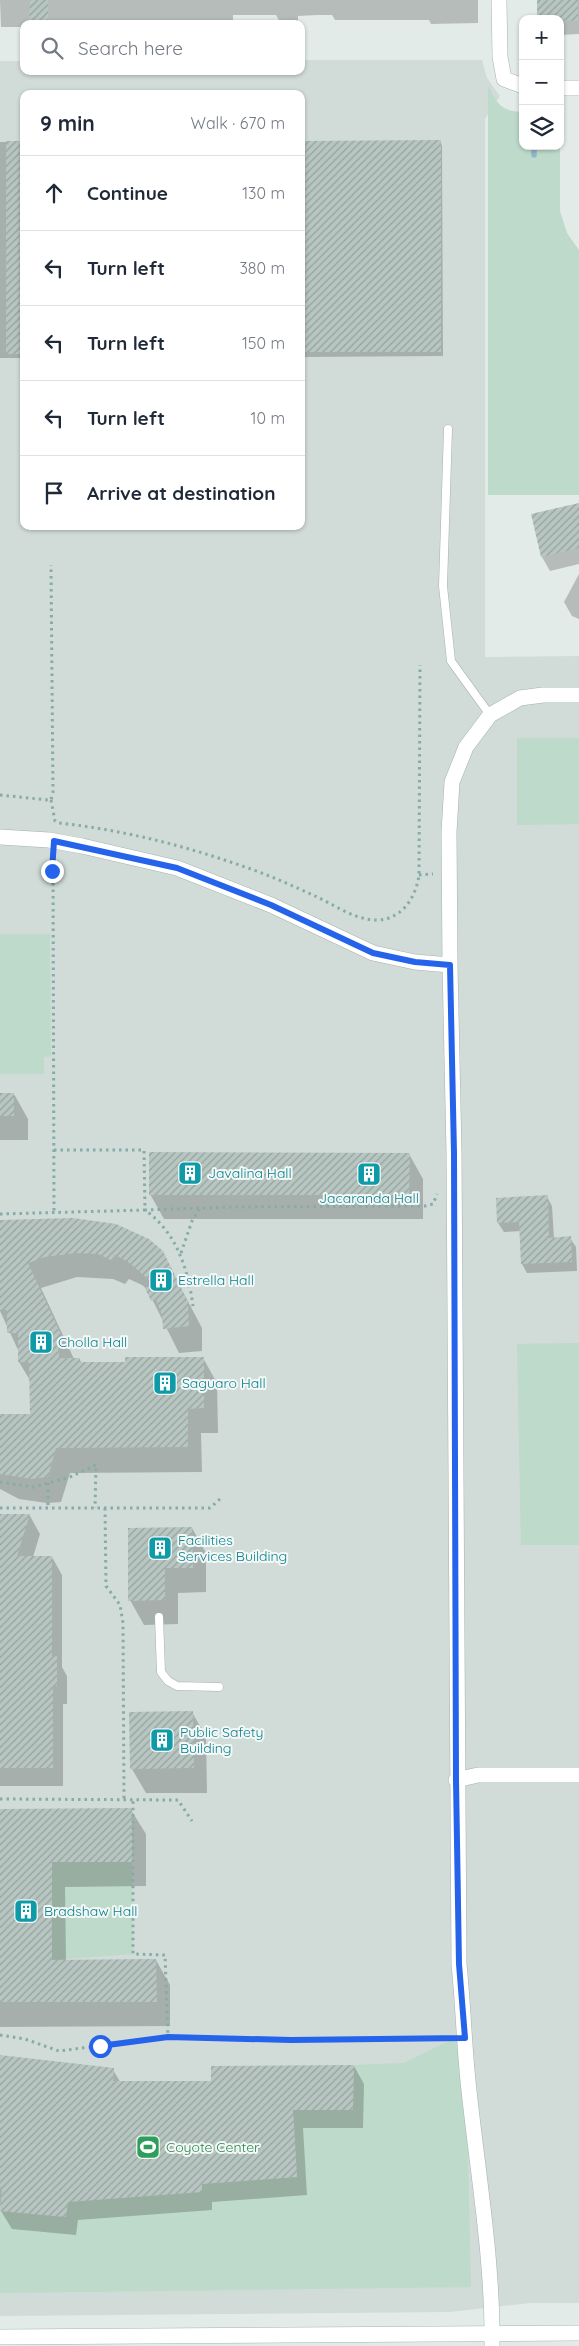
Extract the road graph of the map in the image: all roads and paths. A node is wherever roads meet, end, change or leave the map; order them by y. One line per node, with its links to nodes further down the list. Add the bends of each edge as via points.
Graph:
1 (499, 0): 2 (street, via 500,57 504,79)
2 (519, 85)
3 (564, 88): 4 (street)
4 (579, 88)
5 (448, 429): 9 (lane, via 443,586 451,661)
6 (51, 565): 11 (path)
7 (420, 665): 12 (path, via 419,876 409,904 391,916 380,920 361,918 273,878 188,847 107,828)
8 (579, 695): 9 (street, via 520,698)
9 (490, 715): 15 (street, via 466,747 452,782)
10 (0, 795): 11 (path)
11 (51, 800): 12 (path)
12 (55, 821): 14 (path)
13 (0, 837): 14 (street)
14 (54, 841): 15 (street, via 177,868 271,905 373,953); 16 (path)
15 (450, 965): 17 (street)
16 (54, 1150): 19 (path, via 144,1150); 20 (path)
17 (454, 1191): 18 (path, via 437,1191 434,1204 425,1206); 34 (street)
18 (200, 1208): 19 (path); 22 (path)
19 (145, 1210): 20 (path); 22 (path, via 153,1215)
20 (54, 1213): 21 (path)
21 (0, 1214)
22 (181, 1254): 23 (path)
23 (193, 1306)
24 (0, 1482): 25 (path, via 34,1487)
25 (48, 1483): 28 (path); 29 (path, via 70,1478 96,1465)
26 (220, 1499): 30 (path, via 210,1508)
27 (0, 1508): 28 (path)
28 (48, 1508): 29 (path)
29 (95, 1508): 30 (path)
30 (105, 1508): 36 (path, via 106,1586 120,1605 124,1623)
31 (159, 1617): 32 (lane, via 160,1672 177,1686)
32 (219, 1687)
33 (579, 1775): 34 (street, via 478,1775)
34 (456, 1780): 41 (street, via 459,1964)
35 (0, 1799): 36 (path)
36 (124, 1799): 37 (path)
37 (133, 1799): 38 (path, via 178,1800); 40 (path, via 133,1954 165,1954)
38 (192, 1822)
39 (0, 2035): 40 (path, via 60,2051)
40 (168, 2037): 41 (path, via 291,2040)
41 (465, 2038): 44 (street, via 484,2206)
42 (579, 2333): 44 (street)
43 (0, 2337): 44 (street)
44 (492, 2340)

